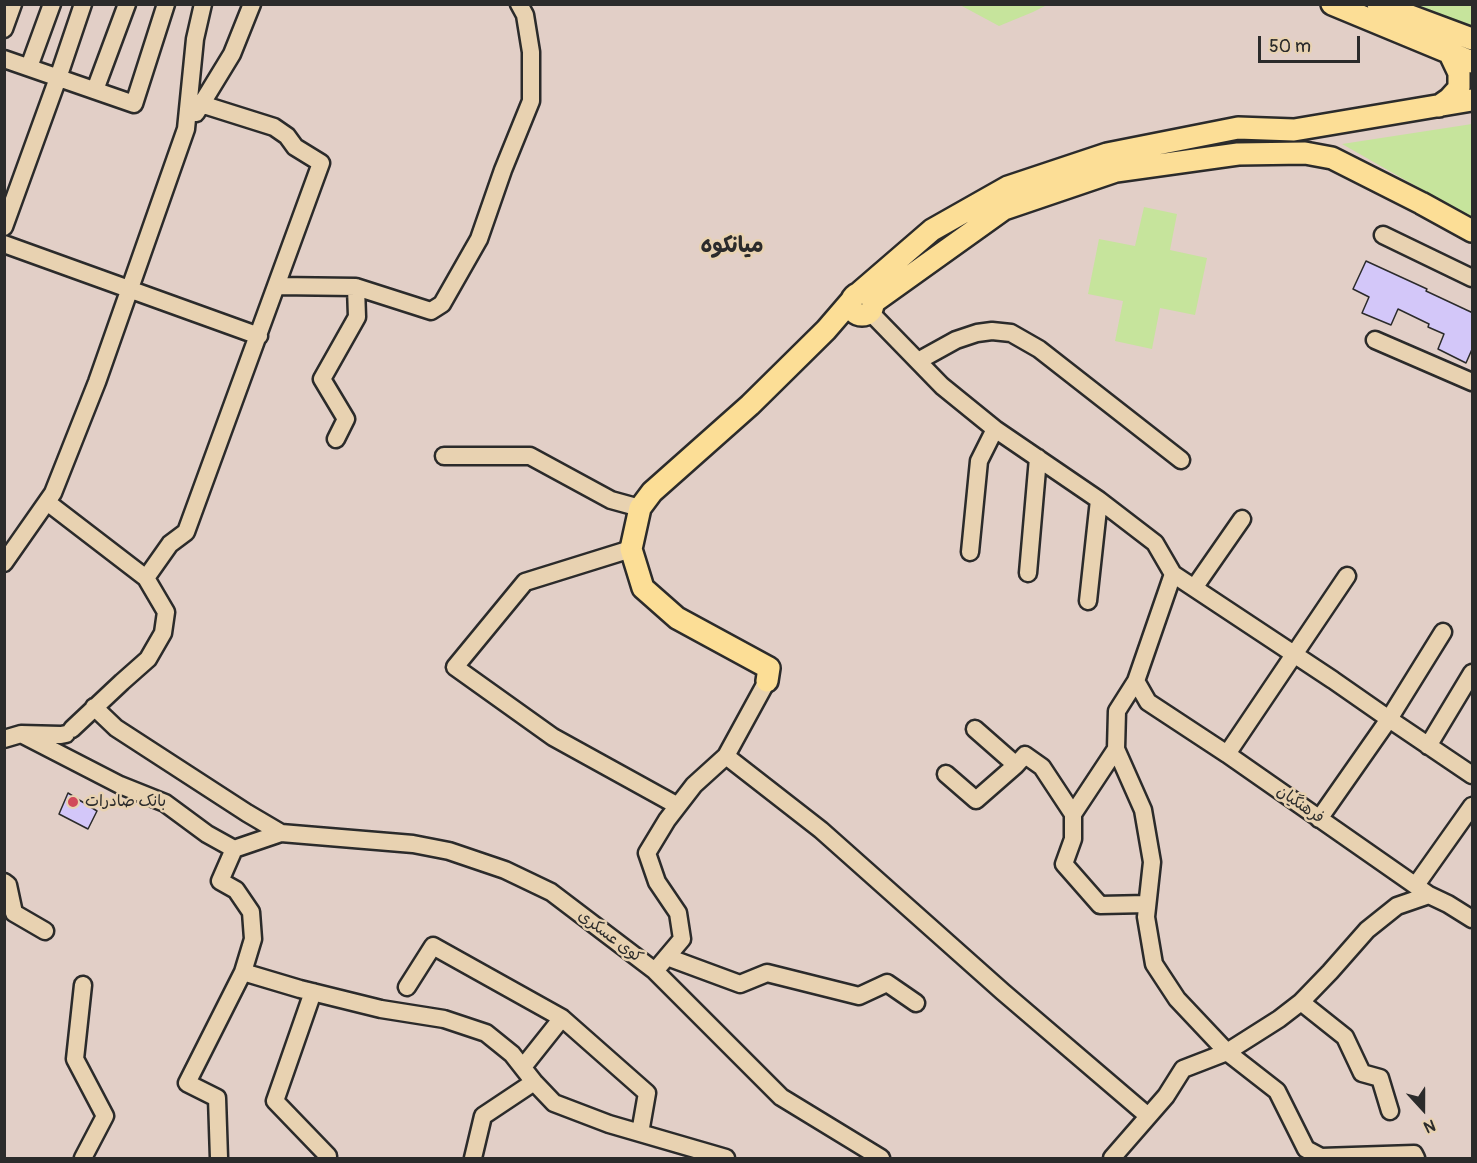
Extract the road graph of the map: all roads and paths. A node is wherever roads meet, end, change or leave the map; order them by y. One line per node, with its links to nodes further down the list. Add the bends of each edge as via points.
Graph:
1 (13, 4): 11 (street)
2 (52, 4): 16 (street)
3 (83, 4): 17 (street)
4 (127, 4): 18 (street)
5 (166, 4): 18 (street, via 134,104)
6 (203, 4): 20 (street, via 195,39)
7 (252, 4): 20 (street, via 232,54)
8 (519, 4): 28 (street, via 525,15 531,52 531,101 479,239 442,304 431,311)
9 (1332, 4): 13 (main road)
10 (1378, 4): 12 (main road)
11 (4, 28)
12 (1473, 39)
13 (1449, 52): 15 (main road); 21 (main road, via 1459,74 1458,88)
14 (4, 58): 16 (street)
15 (1473, 62)
16 (29, 67): 17 (street)
17 (58, 78): 18 (street); 22 (street)
18 (95, 90)
19 (1473, 100): 21 (main road)
20 (195, 103): 27 (street, via 274,127 295,147 321,163); 29 (street)
21 (1438, 107): 30 (main road, via 1294,130 1238,128 1107,154 1008,188 932,230)
22 (4, 227)
23 (1473, 231): 30 (main road, via 1332,158 1305,153 1238,154 1116,171 1004,209)
24 (1383, 235): 26 (street)
25 (4, 244): 29 (street)
26 (1473, 278)
27 (277, 286): 28 (street); 31 (street)
28 (356, 286): 36 (street, via 357,317 322,379 346,419)
29 (130, 288): 31 (street); 41 (street, via 97,382)
30 (863, 305): 33 (street); 42 (main road, via 826,330 750,405 652,492)
31 (259, 336): 50 (street, via 186,532 170,544)
32 (1375, 340): 34 (street)
33 (918, 361): 35 (street); 39 (street, via 977,333 1011,333 1039,349)
34 (1473, 382)
35 (995, 429): 38 (street); 45 (street, via 980,461)
36 (336, 439)
37 (444, 456): 42 (street, via 530,456 611,500)
38 (1038, 458): 40 (street); 47 (street)
39 (1181, 460)
40 (1099, 500): 48 (street, via 1155,543); 52 (street)
41 (47, 502): 46 (street); 50 (street)
42 (640, 508): 44 (main road)
43 (1242, 519): 51 (street)
44 (631, 549): 56 (main road, via 643,588 677,618 769,668); 70 (street, via 525,582 455,667 553,737)
45 (970, 552)
46 (4, 563)
47 (1028, 573)
48 (1173, 574): 51 (street); 57 (street)
49 (1347, 576): 54 (street)
50 (146, 578): 58 (street, via 166,612 163,633 147,659)
51 (1194, 588): 54 (street)
52 (1088, 601)
53 (1443, 632): 59 (street)
54 (1293, 654): 59 (street); 65 (street)
55 (1473, 673): 63 (street)
56 (767, 681): 66 (street)
57 (1136, 681): 64 (street, via 1117,711); 65 (street, فرهنگیان, via 1148,702)
58 (94, 707): 61 (street, via 61,735); 74 (street, via 116,728)
59 (1389, 719): 63 (street); 73 (street)
60 (975, 729): 67 (street)
61 (21, 734): 62 (street); 75 (street, via 120,785 165,803)
62 (4, 739)
63 (1428, 746): 69 (street)
64 (1116, 749): 72 (street); 78 (street, via 1143,810 1152,862)
65 (1227, 754): 73 (street, فرهنگیان)
66 (726, 756): 70 (street, via 694,785); 94 (street, via 821,830)
67 (1016, 765): 68 (street, via 976,800); 72 (street, via 1025,755 1042,767)
68 (946, 774)
69 (1473, 775)
70 (678, 806): 81 (street, via 647,852 657,882 678,913 682,939)
71 (1473, 806): 77 (street)
72 (1073, 814): 78 (street, via 1073,839 1064,864 1100,905)
73 (1319, 819): 77 (street, فرهنگیان)
74 (281, 833): 75 (street); 82 (street, کوی عسکری, via 413,844 449,851 505,870 551,892)
75 (234, 849): 83 (street, via 220,881 236,890 251,912 253,939)
76 (4, 882): 80 (street, via 14,913)
77 (1422, 890): 79 (street, فرهنگیان); 87 (street, via 1367,930)
78 (1147, 904): 90 (street, via 1154,963 1177,999)
79 (1473, 919)
80 (45, 931)
81 (667, 957): 82 (street); 88 (street, via 740,984 768,973 859,996 887,983)
82 (656, 971): 103 (street, کوی عسکری, via 781,1097)
83 (243, 972): 86 (street); 100 (street, via 187,1083 218,1098)
84 (83, 985): 99 (street, via 75,1059 105,1116)
85 (407, 987): 89 (street, via 433,946)
86 (313, 992): 91 (street, via 444,1019 486,1033); 98 (street, via 275,1101)
87 (1301, 1002): 90 (street); 93 (street, via 1345,1037 1362,1073 1380,1078)
88 (916, 1003)
89 (562, 1018): 91 (street); 95 (street, via 647,1093)
90 (1227, 1052): 94 (street, via 1183,1069); 96 (street, via 1277,1091)
91 (523, 1067): 92 (street)
92 (534, 1082): 95 (street, via 554,1103); 101 (street, via 483,1116)
93 (1390, 1111)
94 (1148, 1116): 104 (street)
95 (639, 1133): 97 (street)
96 (1302, 1154): 105 (street, via 1414,1154)
97 (698, 1155): 102 (street)
98 (328, 1156)
99 (83, 1158)
100 (219, 1158)
101 (473, 1158)
102 (726, 1158)
103 (881, 1158)
104 (1112, 1158)
105 (1416, 1158)

